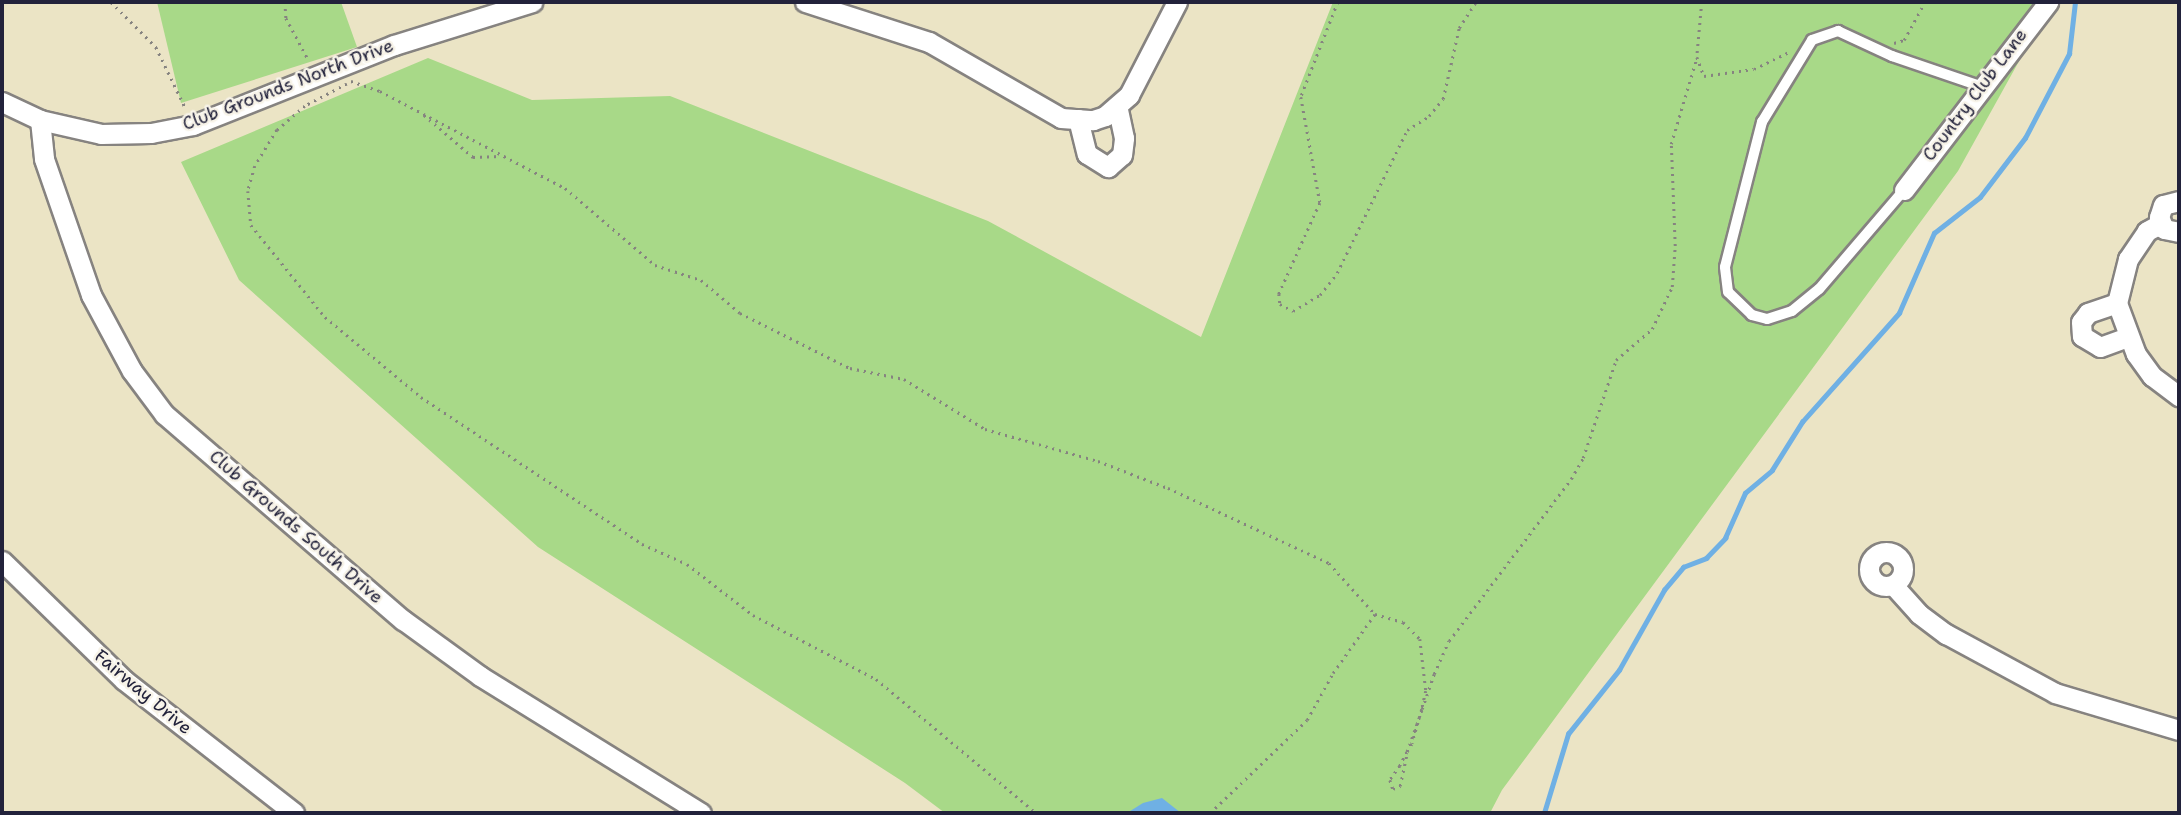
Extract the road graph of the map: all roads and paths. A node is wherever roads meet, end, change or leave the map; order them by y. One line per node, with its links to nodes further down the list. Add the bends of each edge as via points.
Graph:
1 (111, 2): 23 (path, via 156,47)
2 (285, 2): 14 (path, via 286,18)
3 (532, 2): 14 (street, Club Grounds North Drive, via 394,45)
4 (807, 2): 21 (street, via 929,42 1061,118)
5 (1177, 2): 19 (street, via 1129,95)
6 (1338, 2): 7 (path, via 1301,97 1320,202 1279,294 1280,304 1293,311 1320,295 1337,273 1407,130 1429,116 1443,99 1459,28)
7 (1476, 2)
8 (1702, 2): 13 (path)
9 (1925, 2): 12 (path, via 1904,40)
10 (2048, 2): 17 (street, Country Club Lane)
11 (1814, 39): 12 (lane, via 1838,31); 13 (path, via 1754,69 1704,76); 25 (lane, via 1795,62 1762,122 1725,267 1728,292 1752,315 1767,319 1792,311 1819,289)
12 (1877, 49): 17 (lane)
13 (1698, 60): 35 (path, via 1671,145 1672,287 1652,329 1616,360 1583,457 1449,641)
14 (316, 78): 23 (street, Club Grounds North Drive)
15 (344, 78): 16 (path)
16 (355, 82): 20 (path); 40 (path, via 289,118 260,158 248,191 251,225 324,317 421,397 642,544 687,564 764,622 876,679)
17 (1980, 86): 25 (street, Country Club Lane)
18 (2, 102): 22 (street, Club Grounds North Drive)
19 (1117, 106): 21 (street, via 1100,118); 21 (street, via 1124,138 1122,155 1108,167 1097,165 1087,154)
20 (422, 113): 24 (path); 24 (path, via 472,157)
21 (1078, 119)
22 (40, 120): 23 (street, Club Grounds North Drive, via 101,134 151,134); 39 (street, Club Grounds South Drive, via 44,159 91,295 132,371 164,414 404,620 480,676)
23 (193, 125)
24 (501, 156): 34 (path, via 565,188 655,265 701,280 740,313 850,368 904,379 985,429 1098,461 1315,555 1350,581)
25 (1904, 190)
26 (2179, 201): 27 (street, via 2163,205)
27 (2160, 223): 28 (street, via 2170,232); 29 (street, via 2147,231 2128,259)
28 (2179, 232)
29 (2117, 303): 30 (street); 30 (street, via 2088,313 2081,322 2082,336 2100,347)
30 (2127, 337): 31 (street, via 2152,376)
31 (2179, 396)
32 (2, 561): 38 (street, Fairway Drive, via 124,680)
33 (1894, 585): 36 (street, via 1919,614 1946,634 2055,693)
34 (1376, 614): 35 (path, via 1403,622 1419,639 1426,691); 41 (path, via 1333,673 1307,720)
35 (1422, 709): 37 (path)
36 (2179, 730)
37 (1407, 752): 37 (path, via 1390,780 1393,789 1400,786)
38 (294, 813)
39 (701, 813)
40 (1036, 813)
41 (1210, 813)

